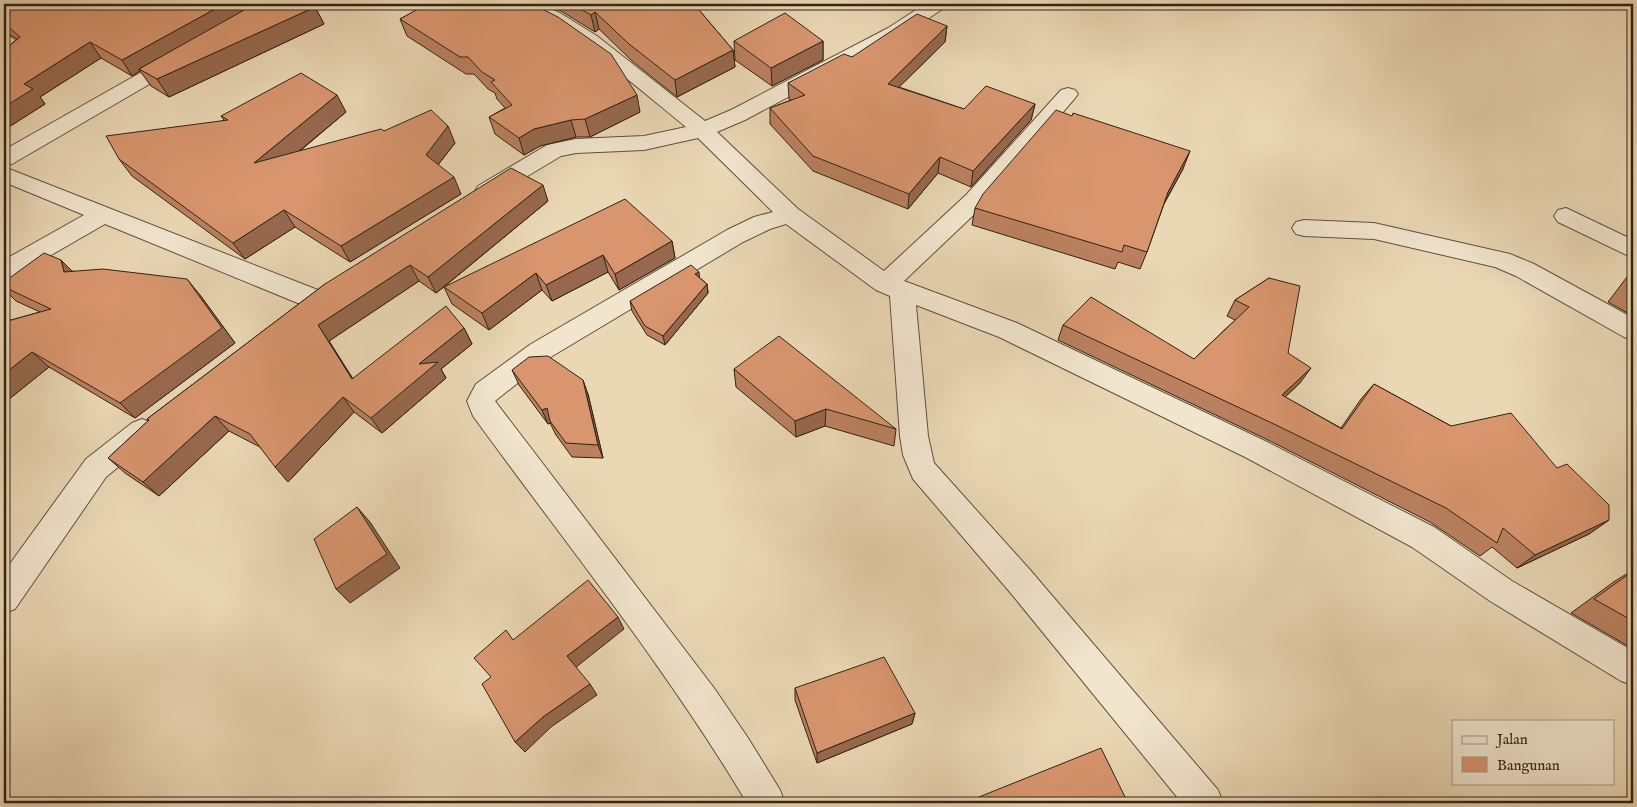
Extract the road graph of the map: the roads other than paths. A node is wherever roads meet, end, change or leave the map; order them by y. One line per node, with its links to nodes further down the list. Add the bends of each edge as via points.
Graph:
1 (524, 4): 7 (street, via 590,40)
2 (936, 4): 7 (street, via 895,32 738,115)
3 (4, 41): 5 (street, via 20,52)
4 (192, 52): 8 (street)
5 (4, 64)
6 (1068, 94): 17 (street)
7 (703, 130): 10 (street, via 644,142 555,150 540,156); 12 (street)
8 (4, 160)
9 (4, 174): 11 (street)
10 (465, 204)
11 (102, 215): 16 (street); 18 (street, via 322,293)
12 (790, 215): 17 (street); 23 (street, via 762,223 735,236 540,351 486,392 481,401 521,461 668,652 738,754)
13 (1566, 216): 15 (street)
14 (1304, 228): 19 (street, via 1374,230 1501,260)
15 (1633, 250)
16 (4, 271)
17 (893, 287): 22 (street, via 1008,330 1255,449 1423,537 1500,591); 24 (street, via 917,455 923,470)
18 (291, 316)
19 (1633, 330)
20 (161, 417): 21 (street, via 96,468)
21 (4, 598)
22 (1633, 669)
23 (766, 803)
24 (1205, 803)

